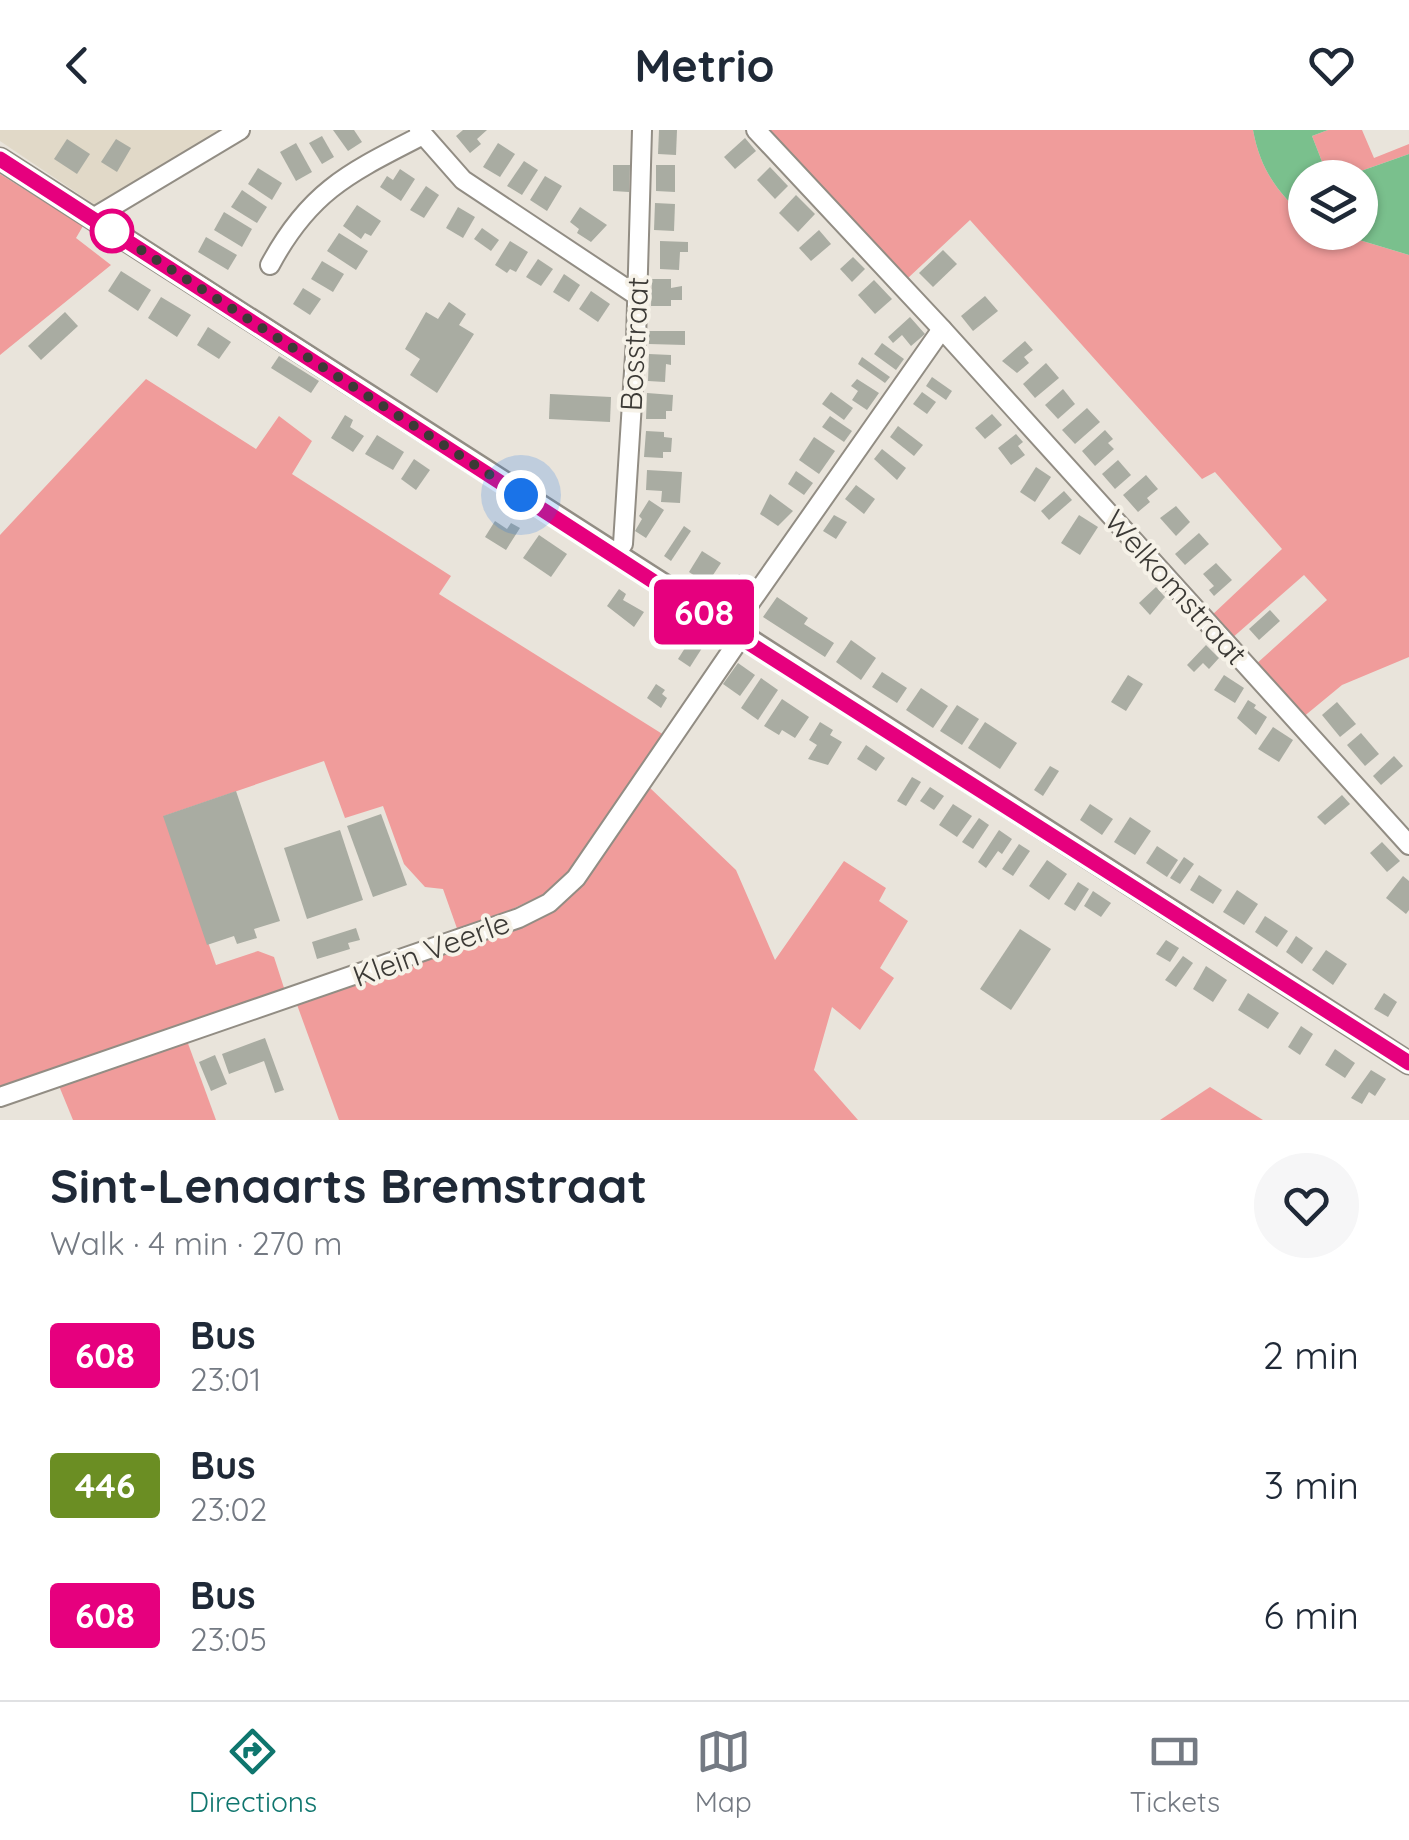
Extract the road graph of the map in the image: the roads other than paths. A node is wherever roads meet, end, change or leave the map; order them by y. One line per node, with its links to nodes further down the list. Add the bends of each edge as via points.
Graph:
1 (240, 130): 6 (street)
2 (642, 130): 8 (street, Bosstraat)
3 (756, 130): 9 (street, Welkomstraat)
4 (421, 132): 7 (street, via 343,177 311,204); 8 (street, via 463,180)
5 (0, 159): 6 (main road)
6 (93, 218): 10 (main road)
7 (270, 265)
8 (636, 295): 10 (street, Bosstraat, via 623,544)
9 (942, 329): 11 (street); 12 (street, Welkomstraat)
10 (616, 554): 11 (main road)
11 (736, 634): 13 (main road); 14 (street, Klein Veerle, via 576,878 550,904)
12 (1409, 845)
13 (1409, 1063)
14 (0, 1097)

